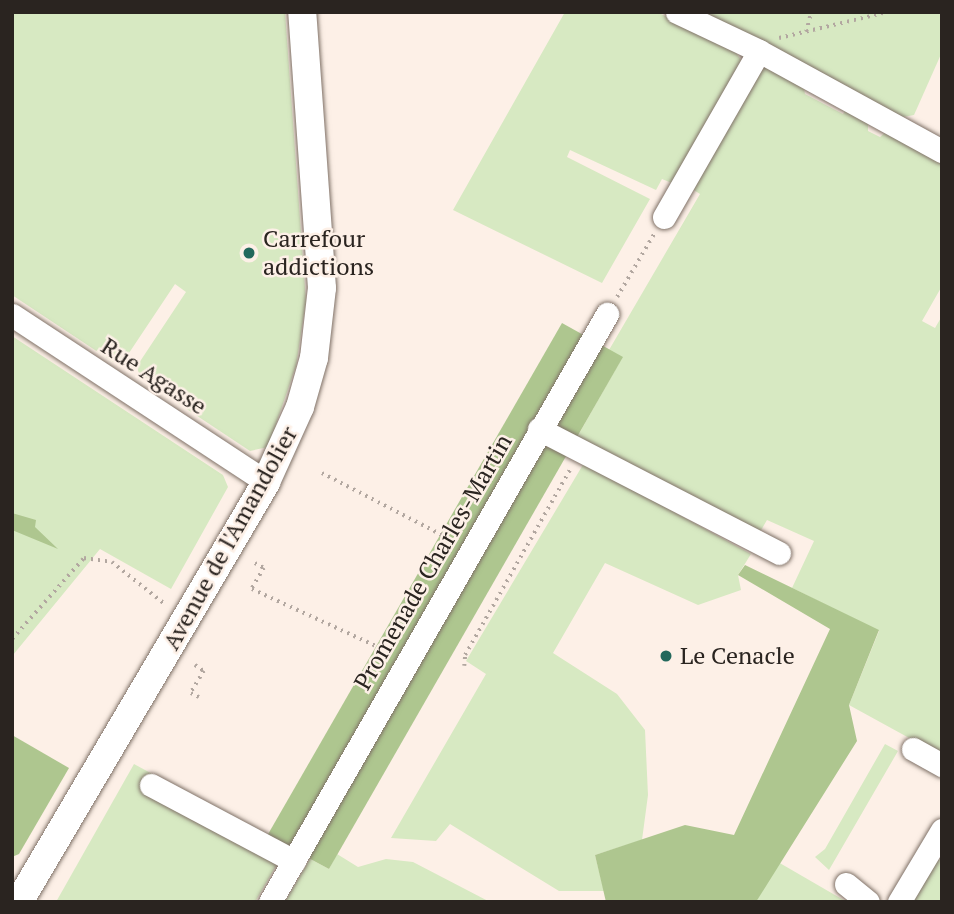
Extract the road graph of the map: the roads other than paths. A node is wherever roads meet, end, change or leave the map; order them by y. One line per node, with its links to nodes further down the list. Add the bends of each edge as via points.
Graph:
1 (302, 12): 9 (main road, Avenue de l'Amandolier, via 321,256 320,317 300,407)
2 (677, 12): 3 (street)
3 (761, 52): 4 (street); 5 (street)
4 (942, 151)
5 (663, 216)
6 (607, 314): 8 (street, Promenade Charles-Martin)
7 (12, 316): 9 (street, Rue Agasse)
8 (538, 429): 10 (street); 15 (street, Promenade Charles-Martin)
9 (266, 482): 16 (main road, Avenue de l'Amandolier)
10 (779, 553)
11 (913, 749): 12 (street)
12 (942, 765)
13 (151, 785): 15 (street)
14 (942, 830): 21 (street)
15 (294, 860): 19 (street, Promenade Charles-Martin)
16 (24, 882): 18 (main road, Avenue de l'Amandolier)
17 (846, 884): 20 (street)
18 (19, 902)
19 (270, 902)
20 (867, 902)
21 (899, 902)

